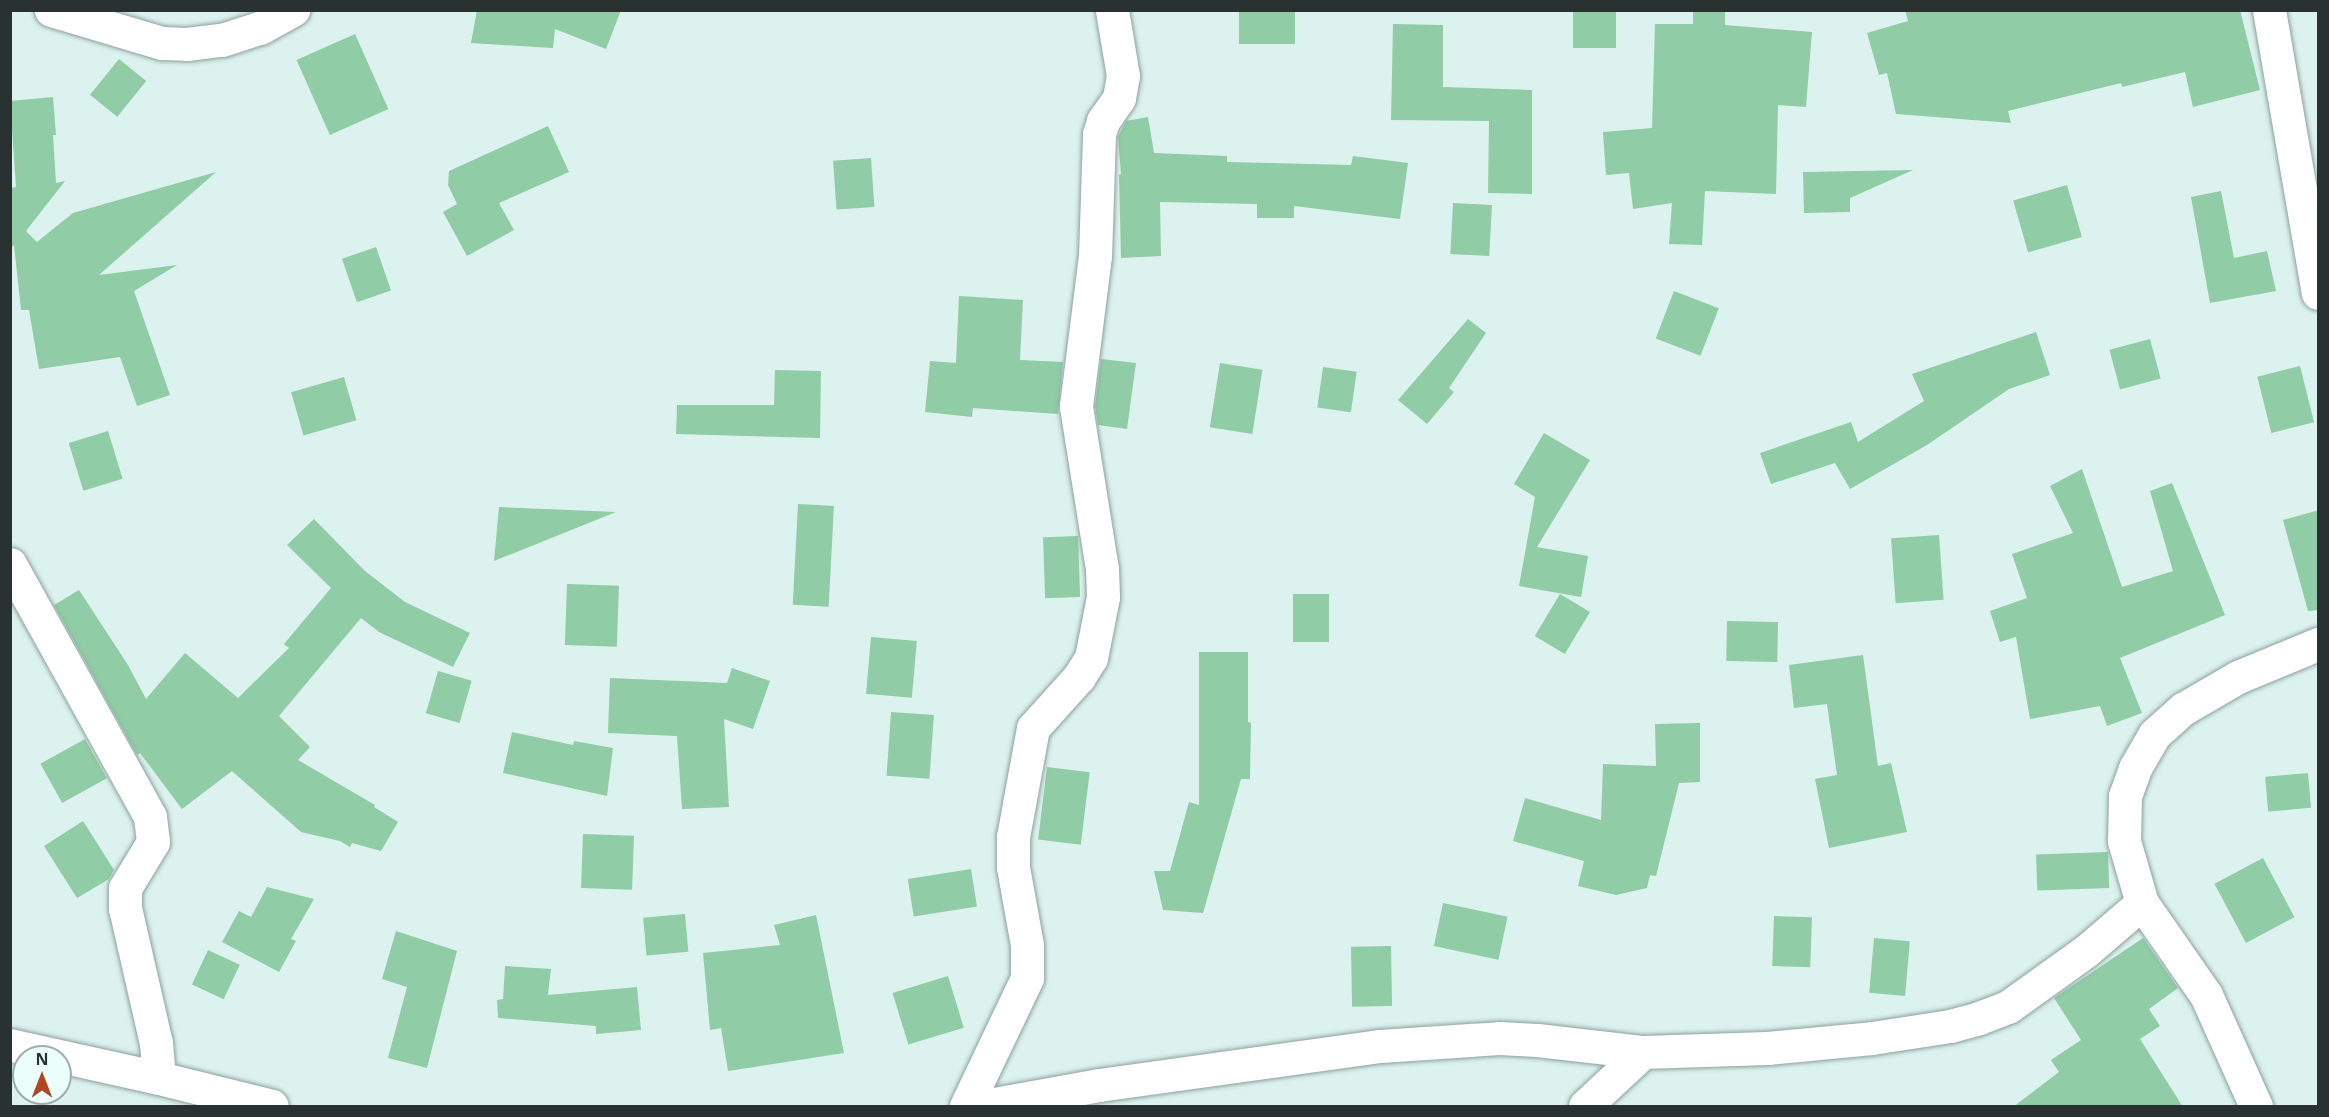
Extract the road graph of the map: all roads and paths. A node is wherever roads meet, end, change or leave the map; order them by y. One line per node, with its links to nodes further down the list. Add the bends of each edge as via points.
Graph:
1 (51, 10): 2 (street, via 162,43 187,44 222,40)
2 (293, 10)
3 (1112, 10): 13 (street, via 1123,76 1119,98 1099,134 1097,233 1076,406 1103,597 1091,658 1033,728 1013,837 1013,867 1027,945 1027,978)
4 (2269, 10): 5 (street)
5 (2319, 292)
6 (10, 564): 11 (street, via 150,818 153,842 125,888 124,908 156,1043)
7 (2319, 644): 8 (street, via 2238,677 2183,709 2155,734 2135,768 2125,796 2124,841)
8 (2142, 903): 10 (street, via 2086,951 2008,1007 1979,1018 1861,1039 1767,1048); 16 (street, via 2206,995)
9 (10, 1045): 11 (street)
10 (1643, 1052): 14 (street, via 1499,1038 1380,1046 1110,1084); 15 (street)
11 (159, 1078): 12 (street)
12 (272, 1107)
13 (966, 1107)
14 (983, 1107)
15 (1585, 1107)
16 (2256, 1107)

